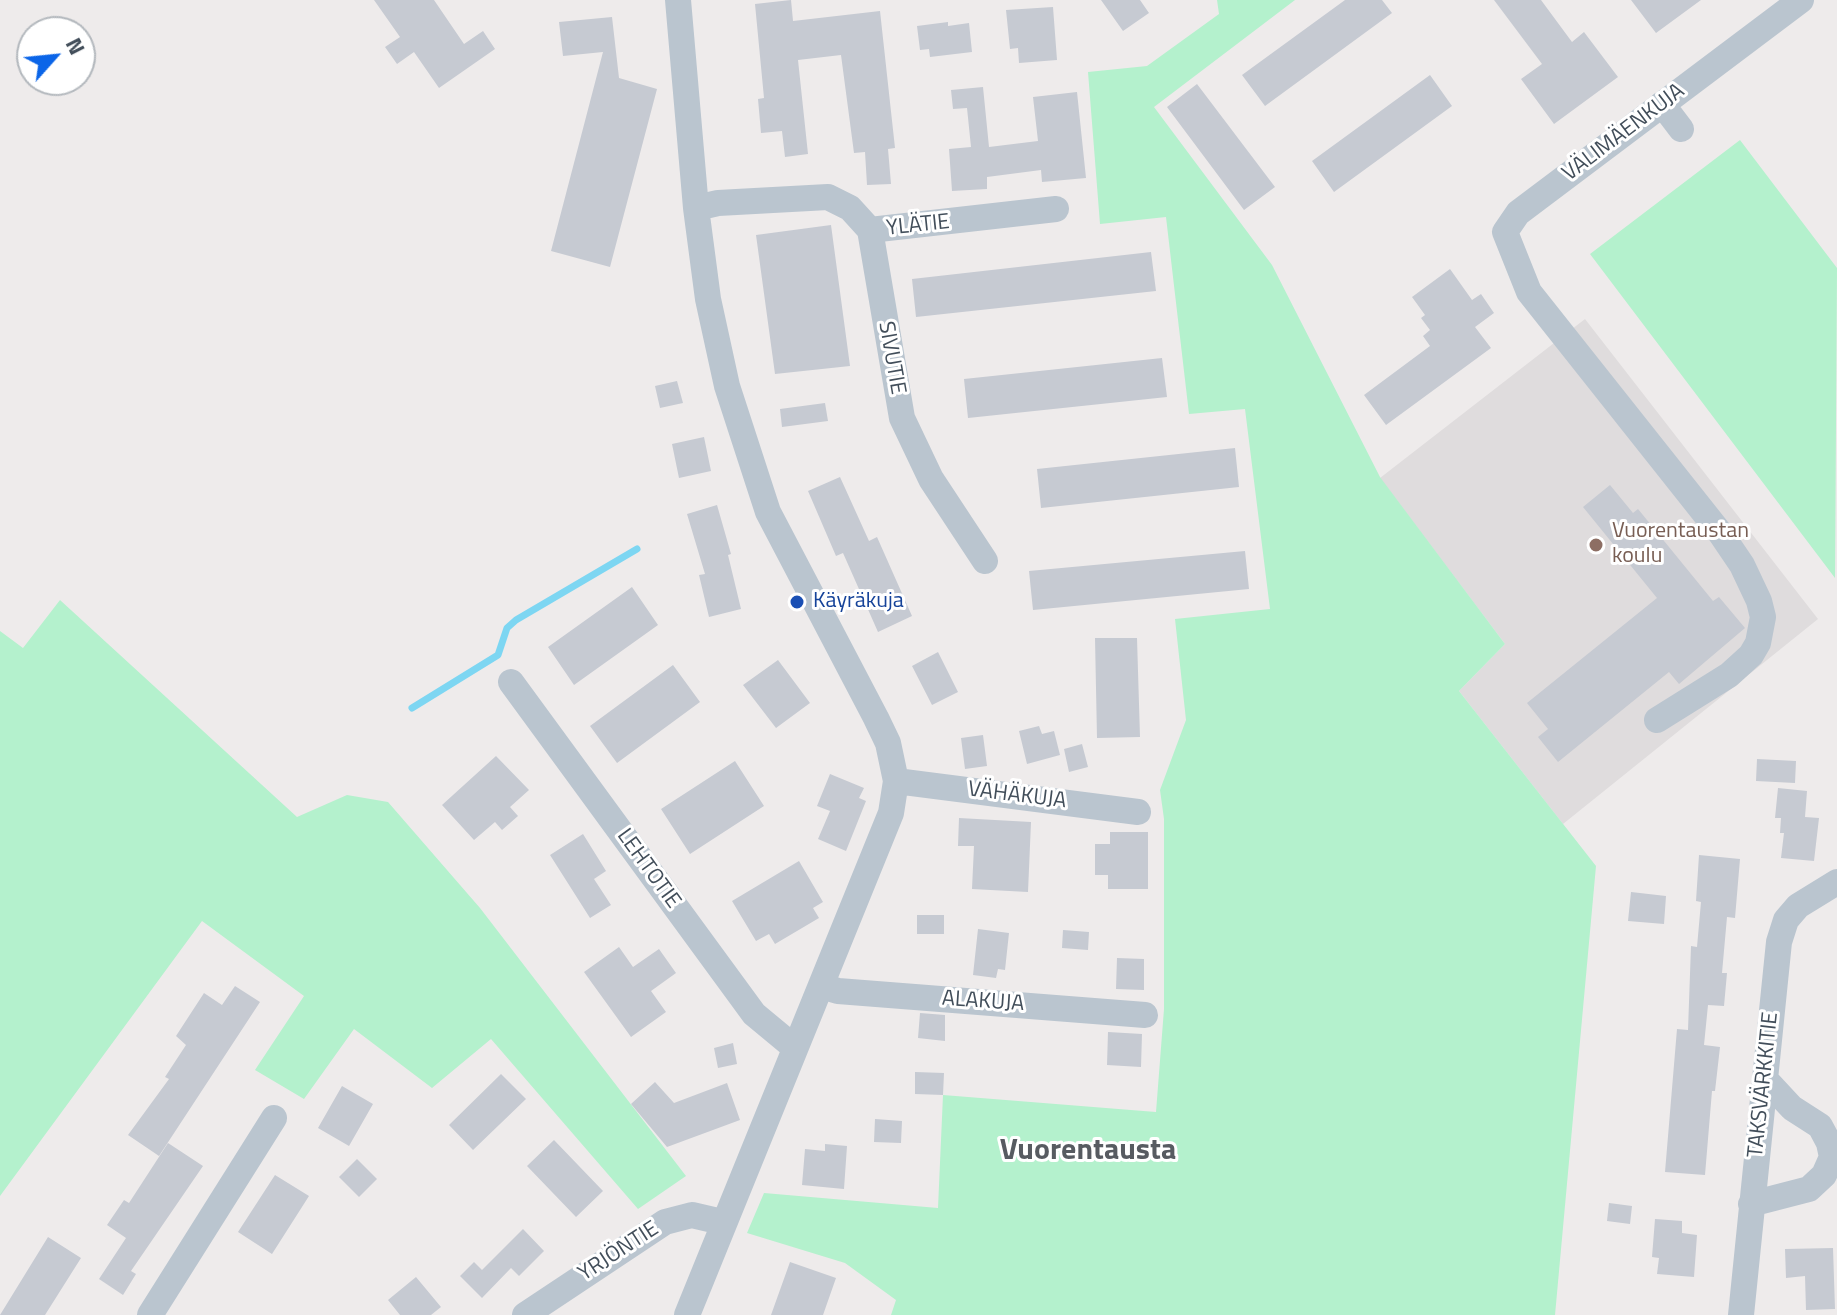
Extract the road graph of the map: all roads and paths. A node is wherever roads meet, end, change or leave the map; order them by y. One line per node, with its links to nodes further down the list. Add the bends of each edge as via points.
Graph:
1 (678, 0): 5 (street)
2 (1801, 0): 3 (street, VÄLIMÄENKUJA)
3 (1662, 104): 4 (street); 10 (street, VÄLIMÄENKUJA, via 1518,213 1505,232 1529,292 1721,534 1759,601 1761,629 1751,655)
4 (1681, 129)
5 (696, 208): 7 (street, YLÄTIE, via 828,197 850,208); 11 (street, via 717,343 754,477 784,547 888,743)
6 (1056, 209): 7 (street, YLÄTIE)
7 (870, 230): 8 (street, SIVUTIE, via 902,418 931,479)
8 (985, 561)
9 (511, 682): 16 (street, LEHTOTIE, via 754,1014)
10 (1657, 720)
11 (896, 781): 12 (street, VÄHÄKUJA); 14 (street, via 891,813)
12 (1138, 812)
13 (1837, 882): 17 (street, TAKSVÄRKKITIE, via 1807,899 1786,920 1779,942)
14 (821, 986): 15 (street, ALAKUJA); 16 (street)
15 (1145, 1015)
16 (795, 1048): 20 (street)
17 (1765, 1079): 19 (street, TAKSVÄRKKITIE); 19 (street, via 1792,1108 1820,1126 1832,1157 1824,1175 1809,1189)
18 (274, 1118): 21 (street)
19 (1751, 1204): 24 (street, TAKSVÄRKKITIE)
20 (722, 1222): 22 (street, YRJÖNTIE, via 692,1215 665,1222); 23 (street)
21 (150, 1315)
22 (525, 1315)
23 (687, 1315)
24 (1741, 1315)

